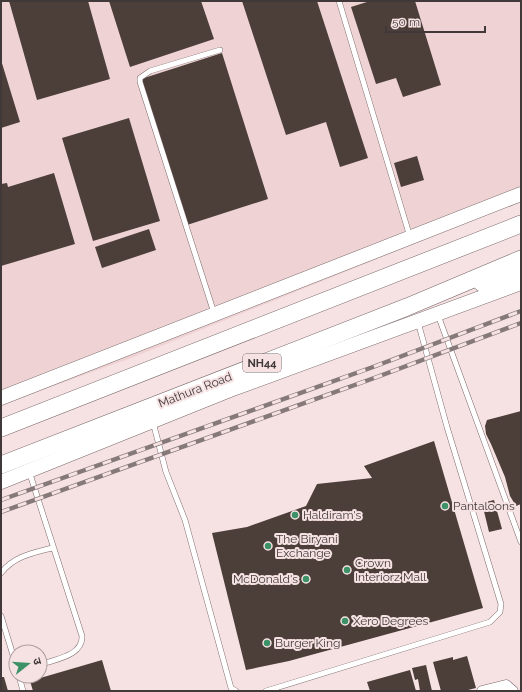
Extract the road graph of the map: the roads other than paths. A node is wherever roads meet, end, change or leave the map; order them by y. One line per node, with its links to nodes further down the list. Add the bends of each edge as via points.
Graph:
1 (339, 1): 5 (lane)
2 (220, 50): 11 (lane, via 150,71 140,78)
3 (521, 194): 5 (main road)
4 (521, 224): 15 (highway)
5 (410, 238): 11 (main road)
6 (521, 259): 9 (highway, Mathura Road / NH44)
7 (521, 276): 9 (highway)
8 (521, 283): 10 (main road)
9 (452, 288): 16 (highway, Mathura Road / NH44)
10 (438, 314): 12 (main road); 19 (lane)
11 (215, 315): 13 (main road)
12 (418, 321): 14 (main road); 26 (lane, via 446,427 501,604 498,616 490,622)
13 (1, 398)
14 (153, 420): 17 (main road); 25 (lane, via 166,472 185,520 231,688)
15 (1, 428)
16 (1, 465)
17 (29, 471): 18 (main road); 20 (lane)
18 (1, 482)
19 (521, 542)
20 (52, 548): 21 (lane, via 20,556); 24 (lane, via 82,642 75,652)
21 (1, 573)
22 (1, 616): 23 (lane)
23 (10, 644)
24 (48, 662)
25 (236, 691)
26 (266, 691)
27 (482, 691): 28 (street, via 506,685)
28 (513, 691)

